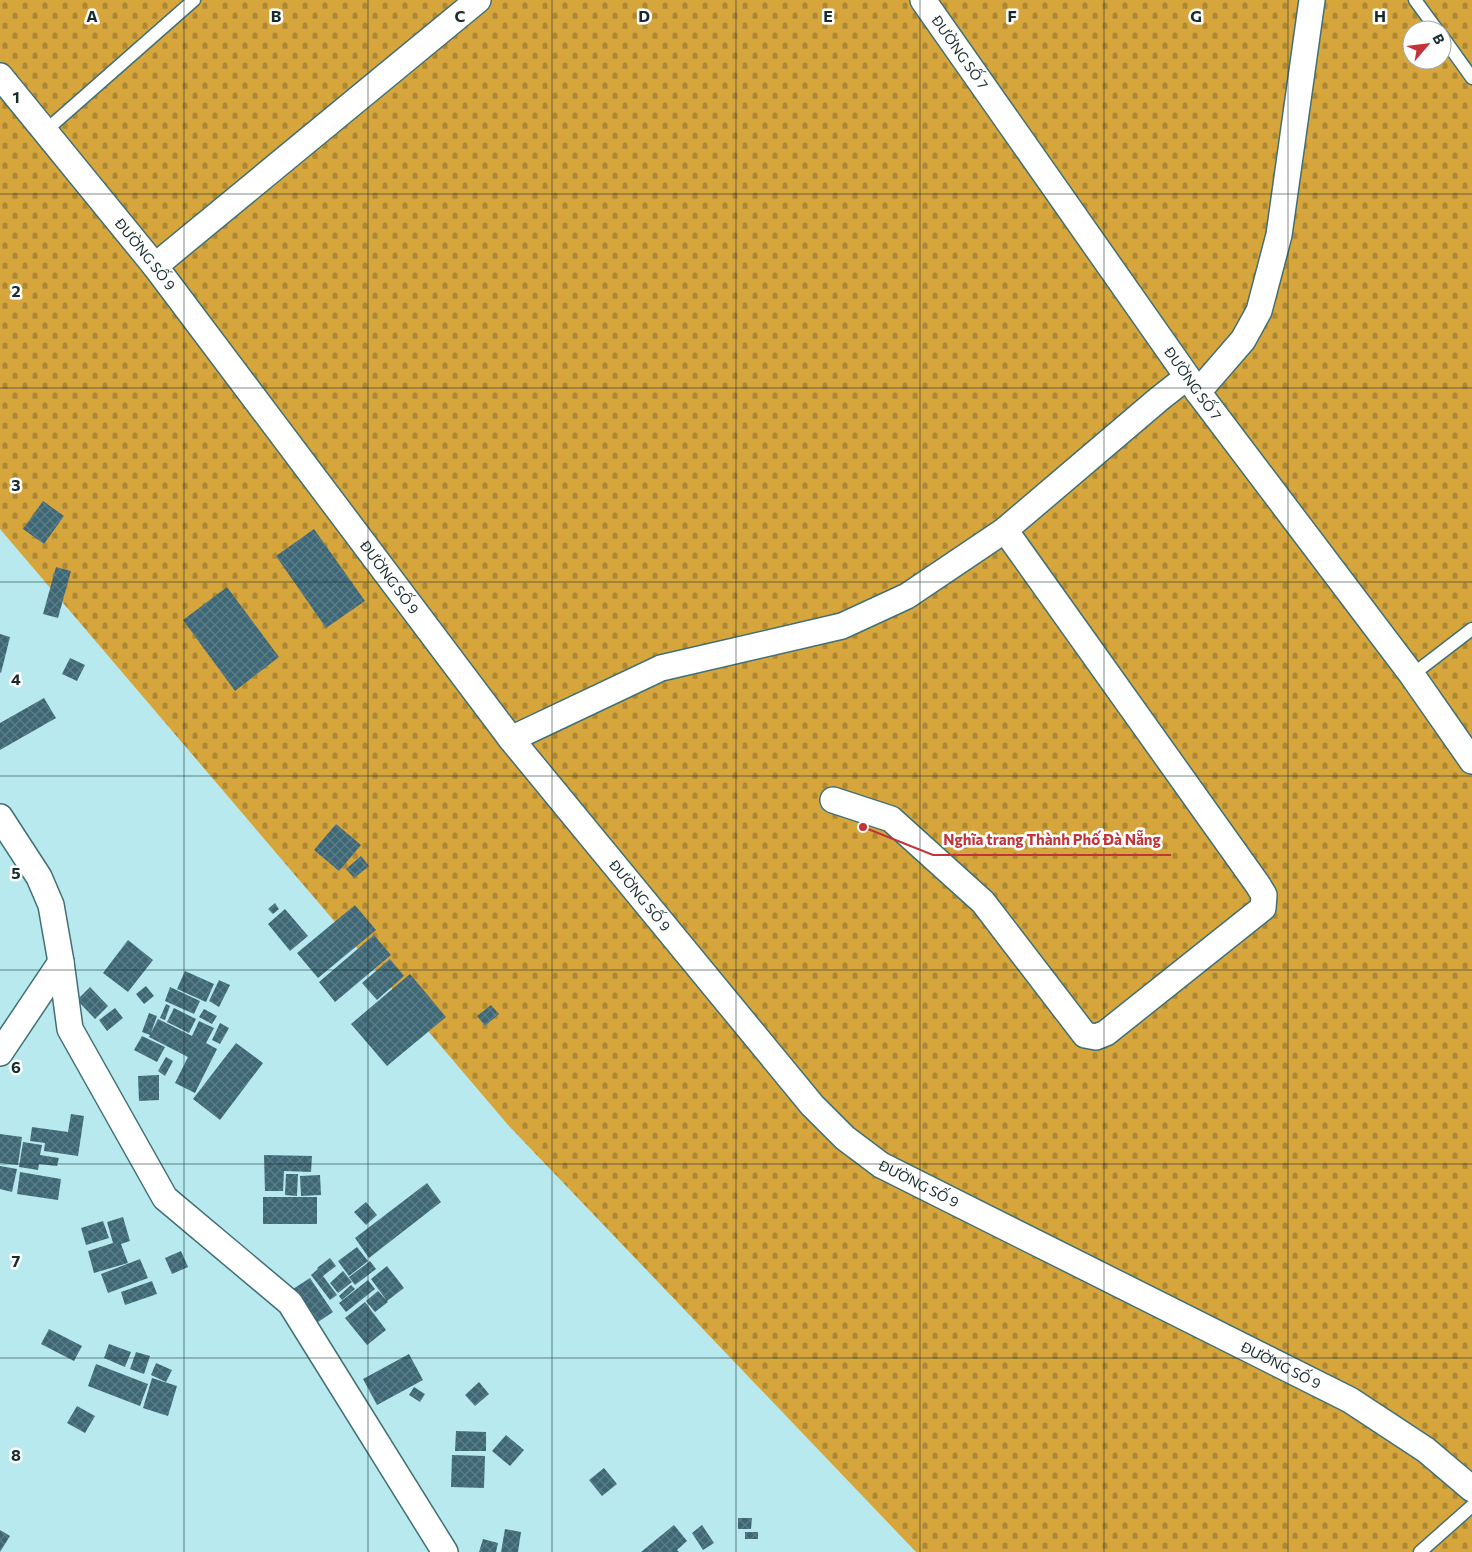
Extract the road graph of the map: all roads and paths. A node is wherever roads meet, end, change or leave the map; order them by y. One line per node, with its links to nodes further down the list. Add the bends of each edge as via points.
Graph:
1 (194, 0): 10 (lane)
2 (478, 0): 11 (street)
3 (923, 0): 12 (street, ĐƯỜNG SỐ 7)
4 (1312, 0): 12 (street, via 1279,234 1259,312 1243,340)
5 (1415, 0): 6 (lane)
6 (1430, 20)
7 (1452, 50): 9 (lane)
8 (0, 76): 10 (street, ĐƯỜNG SỐ 9)
9 (1472, 78)
10 (44, 132): 11 (street, ĐƯỜNG SỐ 9)
11 (155, 266): 16 (street, ĐƯỜNG SỐ 9)
12 (1192, 385): 13 (street, via 1159,399); 15 (street, ĐƯỜNG SỐ 7)
13 (1005, 530): 16 (street, via 908,596 842,626 661,668); 18 (street, via 1258,885 1264,894 1263,908 1106,1032 1096,1037 1086,1035 983,902 891,819)
14 (1472, 629): 15 (lane)
15 (1412, 675): 17 (street, ĐƯỜNG SỐ 7)
16 (511, 739): 22 (street, ĐƯỜNG SỐ 9, via 812,1105 845,1138 881,1164 1350,1400 1426,1450)
17 (1472, 761)
18 (833, 800)
19 (0, 817): 20 (street, via 39,877 51,905)
20 (61, 962): 21 (street); 24 (street, via 70,1028 165,1198 290,1303)
21 (0, 1053)
22 (1472, 1489)
23 (1472, 1506): 25 (lane)
24 (446, 1552)
25 (1420, 1552)

